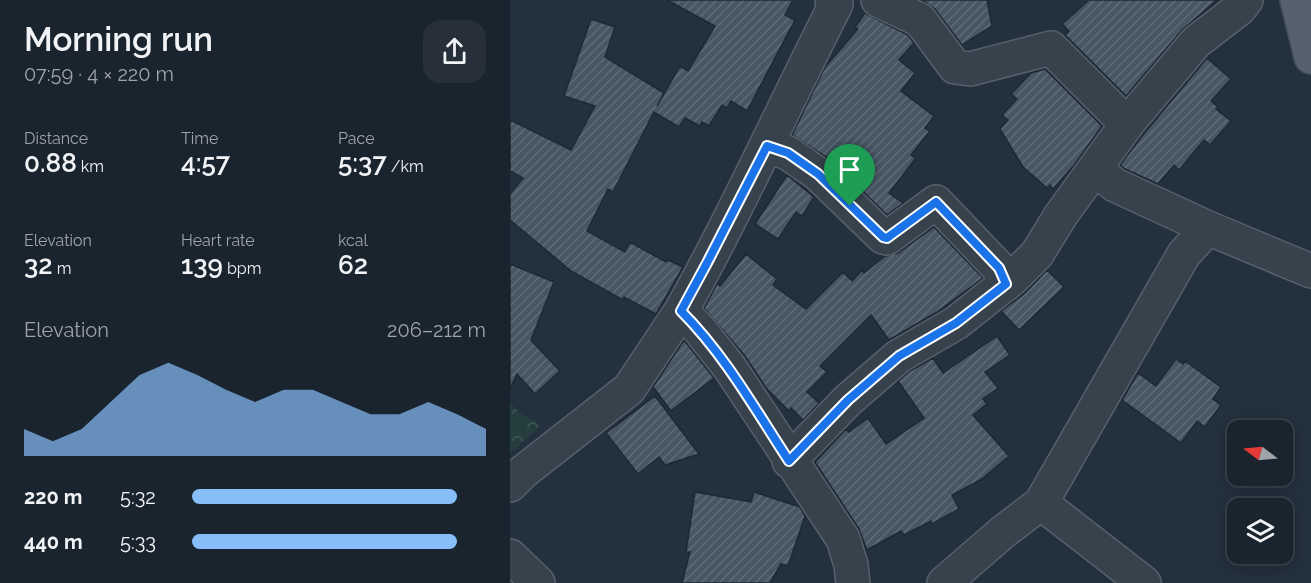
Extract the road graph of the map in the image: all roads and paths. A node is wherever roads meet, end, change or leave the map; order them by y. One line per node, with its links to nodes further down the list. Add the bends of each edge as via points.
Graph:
1 (878, 0): 6 (street, via 920,20 956,66 970,69 1051,48)
2 (1246, 0): 6 (street, via 1196,42)
3 (1297, 0): 5 (main road)
4 (835, 1): 7 (street)
5 (1311, 57)
6 (1127, 124): 8 (street)
7 (767, 146): 11 (street, via 788,153 818,174 883,237 887,238 936,202 999,268); 12 (street)
8 (1095, 170): 9 (street, via 1115,185); 11 (street, via 1037,254)
9 (1208, 228): 10 (street); 15 (street, via 1184,254)
10 (1311, 271)
11 (1006, 284): 13 (street, via 956,323 899,356 848,400)
12 (681, 311): 13 (street, via 730,368); 14 (street, via 629,389)
13 (789, 461): 18 (street, via 843,539)
14 (510, 485)
15 (1041, 503): 19 (street); 20 (street)
16 (510, 556): 17 (street)
17 (538, 583)
18 (853, 583)
19 (944, 583)
20 (1144, 583)

